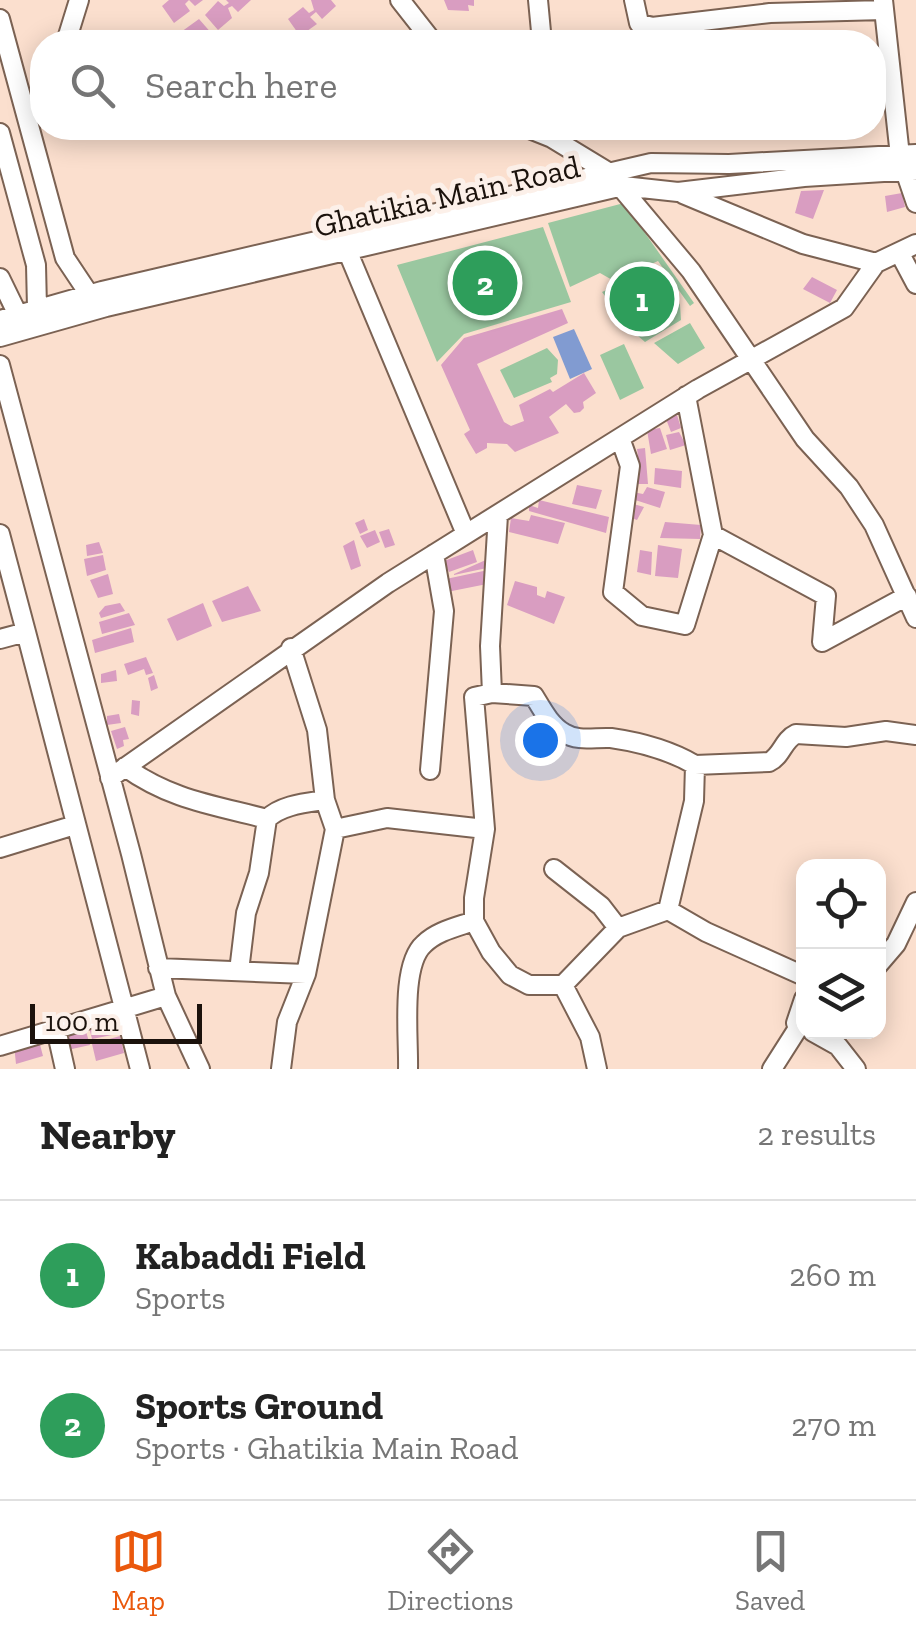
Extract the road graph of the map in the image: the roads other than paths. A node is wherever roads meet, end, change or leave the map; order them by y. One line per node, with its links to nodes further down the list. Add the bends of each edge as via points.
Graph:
1 (79, 0): 7 (street)
2 (400, 0): 8 (street)
3 (538, 0): 9 (street)
4 (634, 0): 5 (street, via 640,24 652,27)
5 (883, 5): 16 (street)
6 (0, 19): 10 (street)
7 (70, 30)
8 (424, 30)
9 (541, 30)
10 (30, 129)
11 (0, 133): 28 (street, via 36,265)
12 (33, 140): 15 (street)
13 (35, 140): 15 (street)
14 (562, 140): 17 (street)
15 (34, 144): 27 (street, via 66,258)
16 (909, 163): 17 (street, Ghatikia Main Road, via 650,163); 19 (street, Ghatikia Main Road); 20 (street)
17 (608, 172): 18 (street); 25 (street, Ghatikia Main Road)
18 (623, 186): 19 (street, Ghatikia Main Road); 22 (street, Ghatikia Main Road); 31 (street, via 691,271)
19 (678, 192): 23 (street, via 803,244)
20 (916, 203)
21 (908, 248): 23 (street); 26 (street)
22 (348, 250): 25 (street, Ghatikia Main Road); 38 (street)
23 (876, 263): 31 (street, via 844,308)
24 (1, 275): 29 (street)
25 (199, 277): 27 (street, Ghatikia Main Road); 30 (street, Ghatikia Main Road)
26 (916, 284)
27 (89, 294): 28 (street, Ghatikia Main Road)
28 (37, 308): 29 (street, Ghatikia Main Road)
29 (9, 317)
30 (0, 337)
31 (749, 360): 34 (street); 41 (street, via 804,440 850,487)
32 (0, 364): 33 (street)
33 (4, 396): 50 (street)
34 (686, 396): 35 (street); 39 (street)
35 (620, 438): 36 (street); 39 (street, via 630,466 613,592 642,616 685,625)
36 (498, 515): 38 (street); 46 (street)
37 (0, 534): 43 (street)
38 (466, 534): 40 (street)
39 (713, 535): 41 (street, via 826,596 822,642)
40 (434, 554): 45 (street); 49 (street, via 444,612)
41 (907, 596): 42 (street)
42 (916, 618)
43 (26, 632): 44 (street); 53 (street)
44 (0, 639)
45 (290, 648): 50 (street); 51 (street, via 317,730)
46 (492, 693): 48 (street, via 534,696 561,732 575,738 611,738); 55 (street, via 474,697)
47 (916, 735): 48 (street, via 796,734 769,762)
48 (695, 765): 59 (street, via 694,801)
49 (430, 770)
50 (118, 773): 52 (street, via 179,798); 63 (street)
51 (325, 800): 52 (street, via 285,808); 54 (street)
52 (266, 820): 64 (street)
53 (75, 826): 56 (street); 69 (street)
54 (335, 829): 55 (street, via 387,818); 66 (street)
55 (485, 829): 60 (street)
56 (0, 848)
57 (554, 869): 61 (street)
58 (916, 902): 62 (street)
59 (668, 910): 61 (street); 65 (street)
60 (474, 921): 67 (street, via 510,975 528,985); 78 (street, via 418,950 408,1000)
61 (618, 928): 67 (street)
62 (886, 956)
63 (158, 968): 64 (street); 68 (street)
64 (239, 971): 66 (street)
65 (796, 972)
66 (306, 974): 77 (street, via 287,1022)
67 (563, 985): 79 (street, via 590,1037)
68 (166, 996): 69 (street); 76 (street)
69 (124, 1010): 70 (street); 75 (street)
70 (56, 1030): 73 (street); 74 (street)
71 (796, 1030): 80 (street)
72 (825, 1039): 81 (street)
73 (0, 1044)
74 (65, 1069)
75 (140, 1069)
76 (200, 1069)
77 (281, 1069)
78 (408, 1069)
79 (597, 1069)
80 (772, 1069)
81 (856, 1069)

